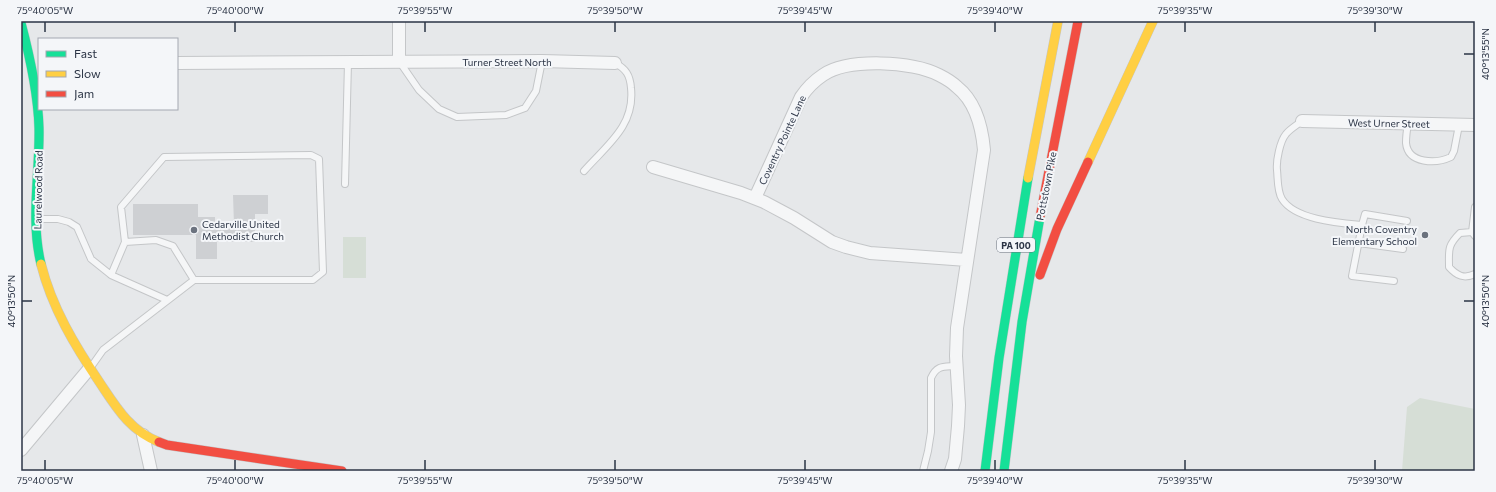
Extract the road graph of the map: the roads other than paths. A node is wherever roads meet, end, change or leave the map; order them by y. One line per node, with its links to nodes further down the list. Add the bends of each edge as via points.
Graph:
1 (399, 21): 9 (street)
2 (1052, 21): 7 (main road)
3 (1058, 21): 7 (main road, Pottstown Pike / PA 100)
4 (1078, 21): 36 (main road, Pottstown Pike / PA 100)
5 (1153, 21): 36 (main road, via 1057,229)
6 (21, 23): 11 (main road, Laurelwood Road)
7 (1056, 32): 45 (main road, Pottstown Pike / PA 100, via 1016,242)
8 (348, 62): 9 (street, Turner Street North); 12 (street, Turner Street North); 20 (lane)
9 (399, 62): 10 (street, Turner Street North); 10 (lane, via 419,90 439,109 457,117 506,115 525,108 536,91)
10 (542, 62): 13 (street, Turner Street North)
11 (35, 63): 23 (main road, Laurelwood Road, via 39,142)
12 (178, 63)
13 (615, 63): 19 (lane, via 624,67 631,85 632,101 627,121)
14 (1302, 121): 15 (street, West Urner Street); 25 (lane, via 1286,134 1277,162 1278,188 1282,199 1289,207 1317,219)
15 (1408, 123): 16 (street, West Urner Street); 16 (lane, via 1406,143 1409,152 1424,161 1436,162 1450,157 1454,151)
16 (1459, 125): 17 (street, West Urner Street)
17 (1475, 125)
18 (653, 167): 21 (street)
19 (584, 171)
20 (345, 184)
21 (754, 198): 30 (street, via 794,218 832,242 846,247 870,253); 30 (street, Coventry Pointe Lane, via 801,97 812,83 829,72 859,65 898,64 939,74 958,87 980,120 984,150)
22 (1475, 207): 26 (lane)
23 (36, 219): 32 (lane, via 58,218 77,226 91,259); 38 (main road, Laurelwood Road, via 39,254 55,308)
24 (1407, 221): 25 (lane, via 1365,214)
25 (1362, 225): 28 (lane)
26 (1473, 234): 31 (lane, via 1460,233 1451,242 1449,267 1454,274 1463,277)
27 (125, 242): 32 (lane); 33 (lane, via 156,240 173,246); 33 (lane, via 122,207 164,157 311,155 319,159 323,272 312,280)
28 (1359, 243): 29 (lane); 34 (lane, via 1352,276)
29 (1403, 249)
30 (967, 260): 37 (street, Coventry Pointe Lane, via 957,328)
31 (1475, 274)
32 (111, 275): 35 (lane)
33 (194, 280): 35 (lane)
34 (1394, 281)
35 (167, 300): 38 (lane, via 103,350)
36 (1022, 322): 46 (main road, Pottstown Pike / PA 100)
37 (956, 366): 43 (lane, via 938,368 931,378 931,432); 44 (street, Coventry Pointe Lane, via 958,426)
38 (90, 369): 39 (main road, Laurelwood Road, via 123,418); 40 (street)
39 (143, 435): 41 (street); 42 (main road, Laurelwood Road, via 167,445)
40 (21, 450)
41 (151, 471)
42 (342, 471)
43 (923, 471)
44 (951, 471)
45 (985, 471)
46 (1004, 471)

